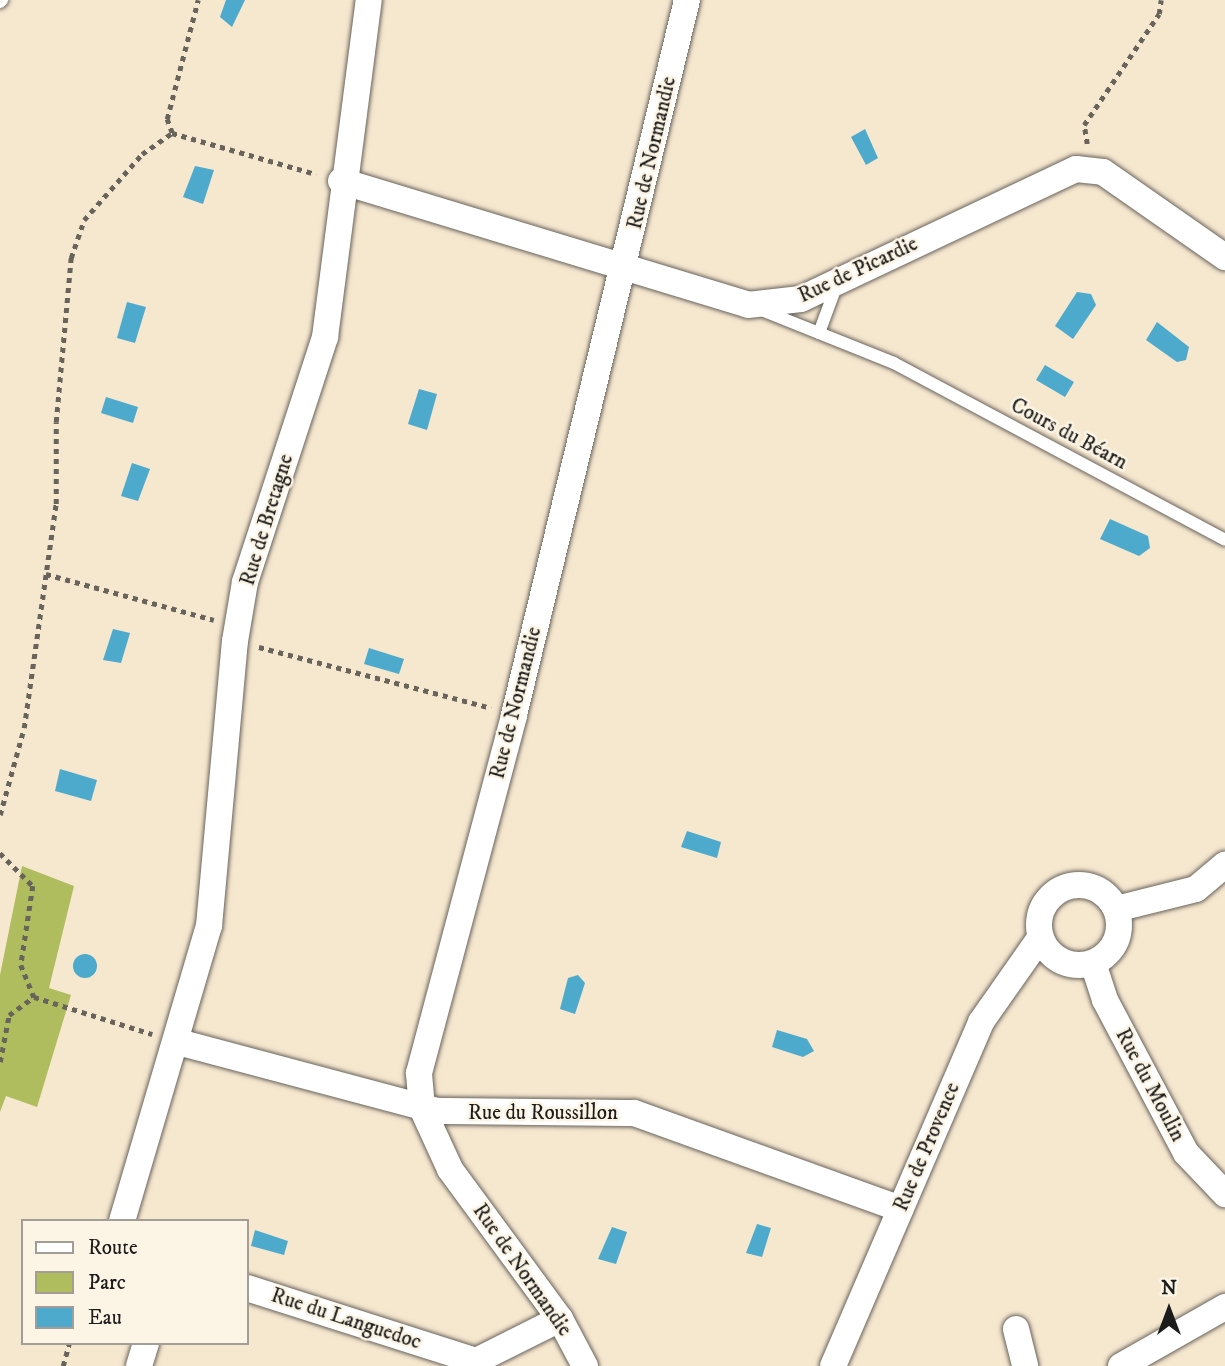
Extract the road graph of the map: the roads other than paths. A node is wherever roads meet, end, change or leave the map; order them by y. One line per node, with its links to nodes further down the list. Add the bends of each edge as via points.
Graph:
1 (369, 0): 3 (street, Rue de Bretagne)
2 (687, 0): 5 (street, Rue de Normandie)
3 (341, 181): 5 (street, Rue de Picardie); 14 (street, Rue de Bretagne, via 325,337 245,582 236,634 209,926)
4 (1225, 257): 6 (street, Rue de Picardie, via 1089,168 1055,176)
5 (625, 268): 7 (street, Rue de Picardie); 15 (street, Rue de Normandie, via 419,1073)
6 (838, 282): 7 (street, Rue de Picardie, via 801,299); 8 (lane)
7 (748, 305): 8 (lane, Cours du Béarn)
8 (818, 333): 9 (lane, Cours du Béarn, via 894,363)
9 (1225, 540)
10 (1225, 864): 11 (street, via 1196,889)
11 (1116, 909): 12 (street, via 1087,885 1059,890 1040,914); 13 (street, via 1117,938)
12 (1040, 937): 13 (street, via 1063,962); 17 (street, Rue de Provence, via 981,1022)
13 (1093, 963): 16 (street, Rue du Moulin, via 1105,1000 1186,1153)
14 (178, 1042): 15 (street, Rue du Roussillon); 18 (street)
15 (422, 1108): 17 (street, Rue du Roussillon, via 635,1113); 21 (street, Rue de Normandie, via 450,1170)
16 (1225, 1194)
17 (900, 1209): 26 (street, Rue de Provence)
18 (123, 1219)
19 (248, 1288): 21 (street, Rue du Languedoc, via 476,1361)
20 (1225, 1307): 28 (street)
21 (560, 1319): 25 (street, Rue de Normandie)
22 (1016, 1329): 27 (street)
23 (145, 1345): 24 (street)
24 (139, 1366)
25 (585, 1366)
26 (833, 1366)
27 (1025, 1366)
28 (1121, 1366)

